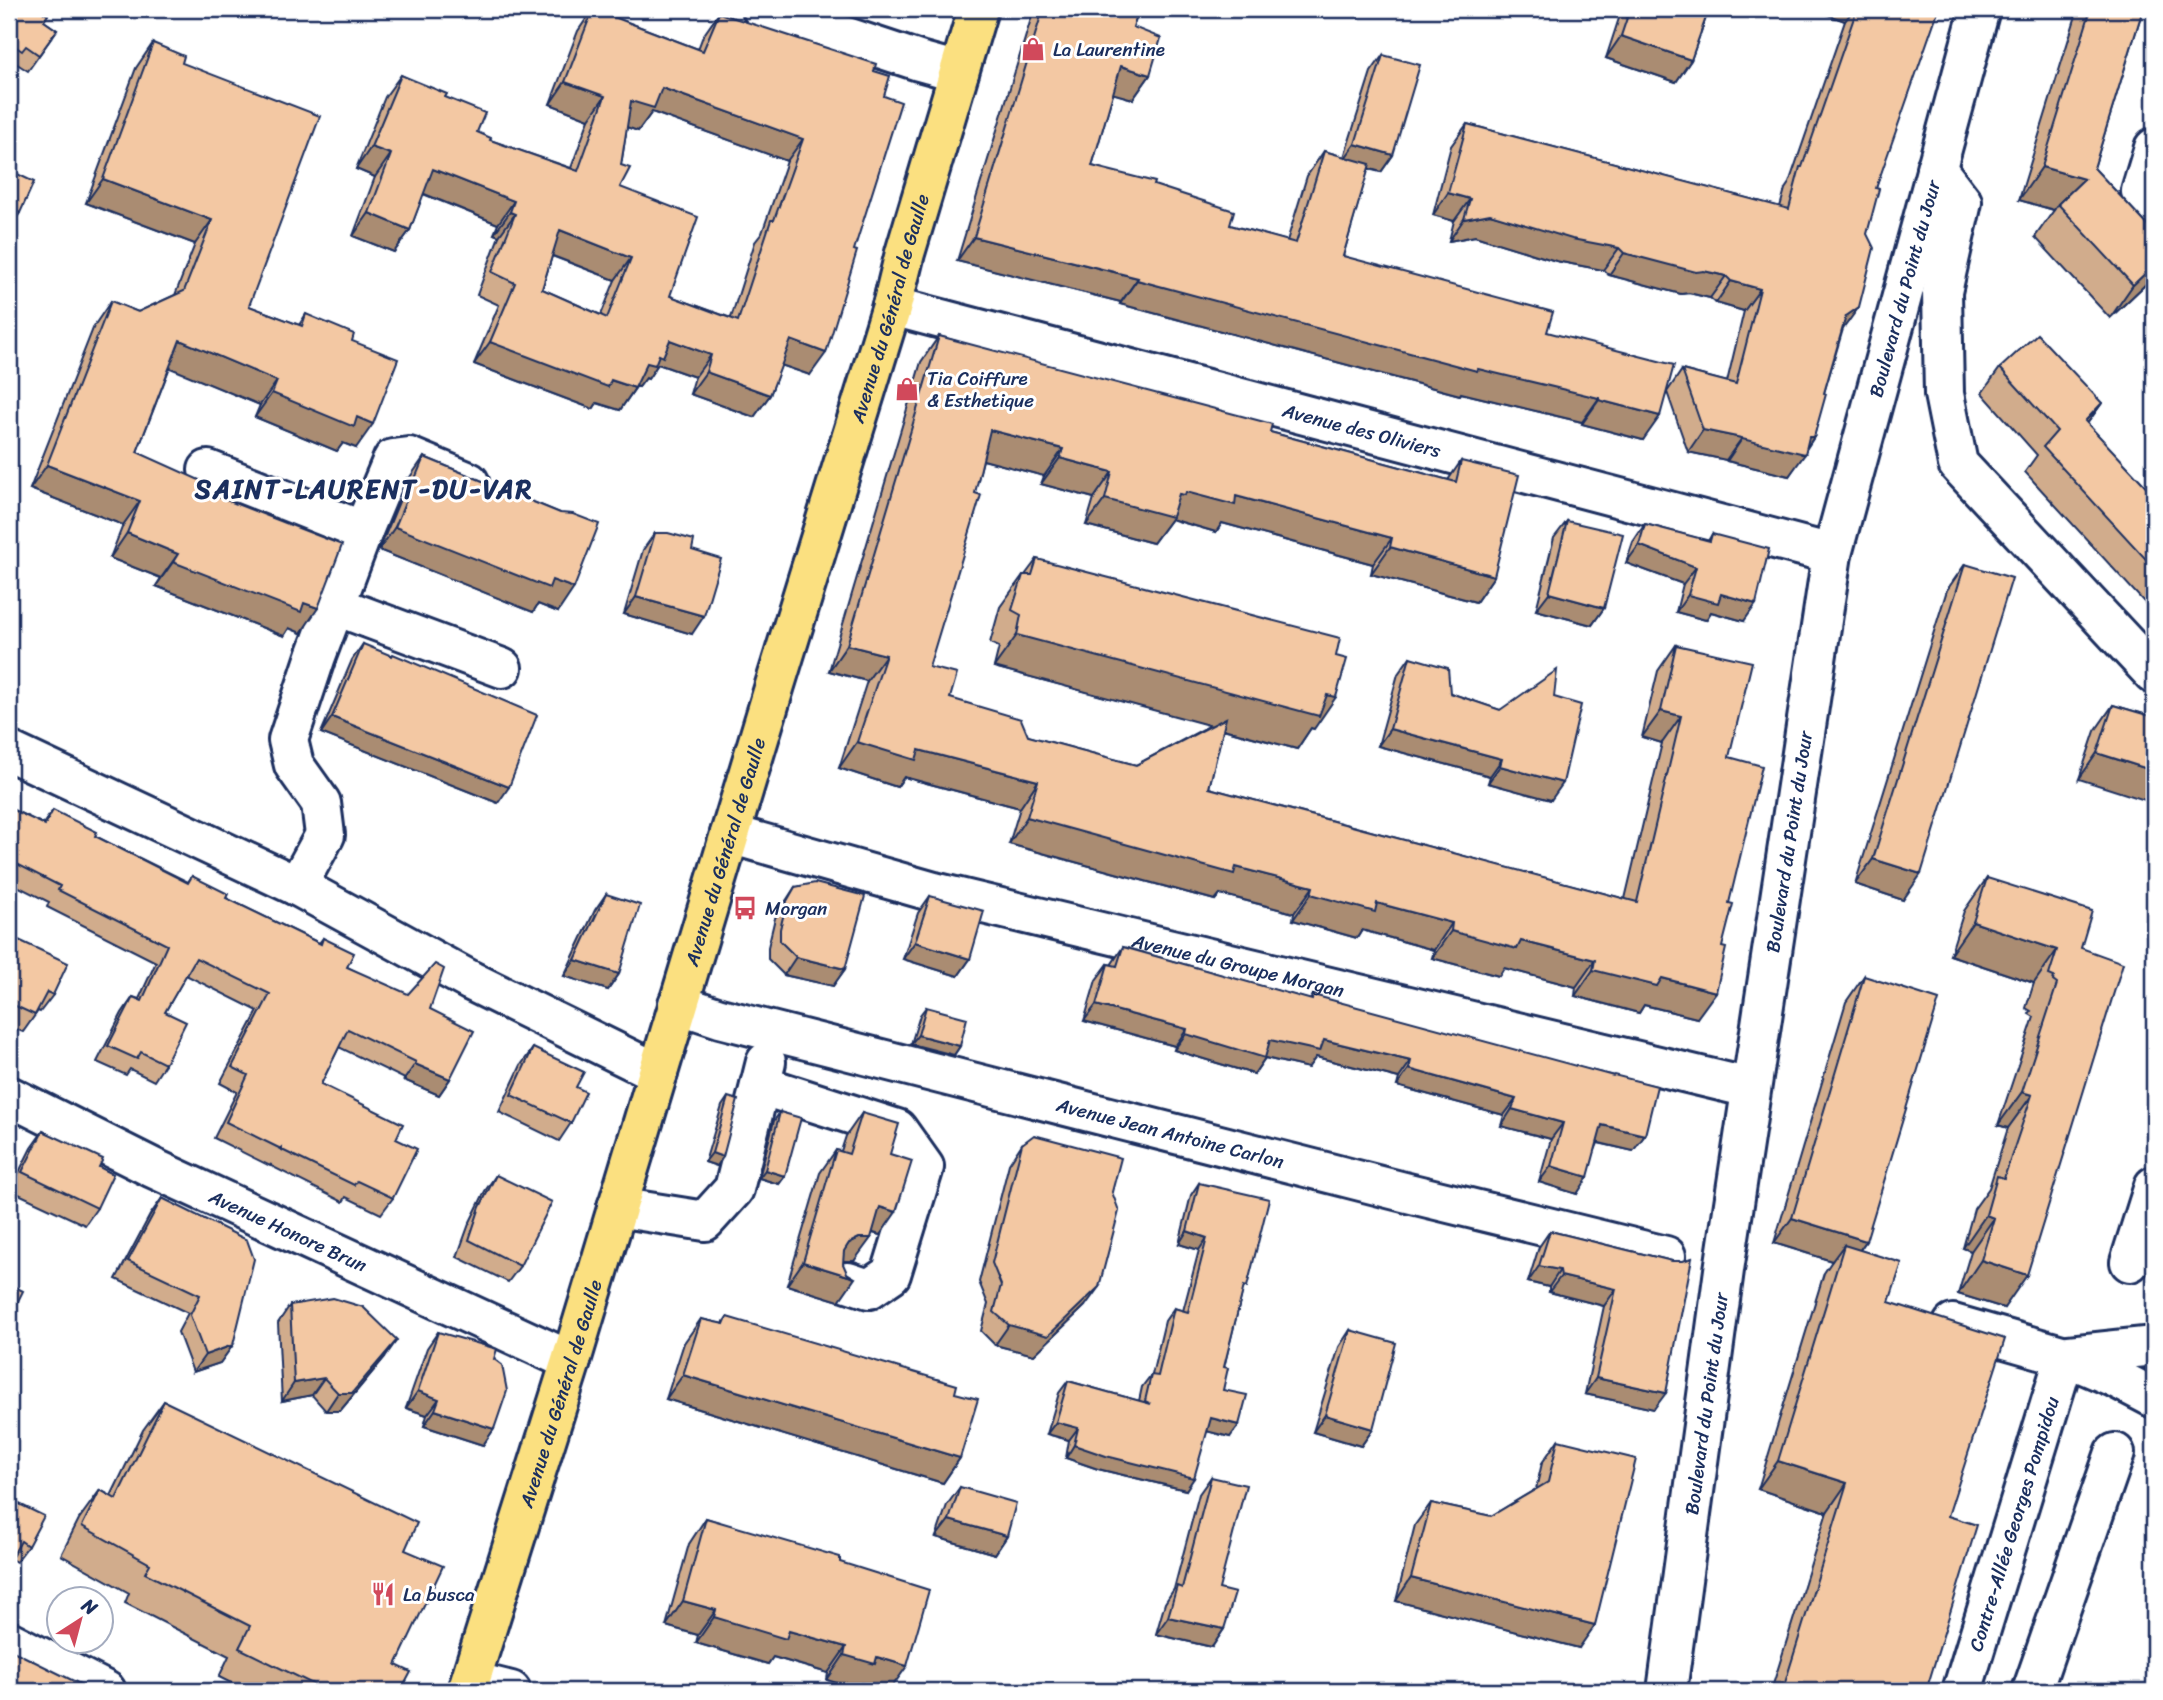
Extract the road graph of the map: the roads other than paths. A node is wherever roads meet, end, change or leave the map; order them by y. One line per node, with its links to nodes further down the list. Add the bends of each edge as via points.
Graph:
1 (762, 9): 4 (street)
2 (978, 9): 4 (main road, Avenue du Général de Gaulle)
3 (1980, 9): 6 (street, Boulevard du Point du Jour)
4 (959, 72): 8 (main road, Avenue du Général de Gaulle)
5 (2154, 148): 7 (street, via 2141,191)
6 (1936, 168): 12 (street, Boulevard du Point du Jour); 15 (street, via 1962,202 1942,292 1944,394 1958,464)
7 (2154, 209)
8 (892, 306): 12 (street, Avenue des Oliviers); 17 (main road, Avenue du Général de Gaulle)
9 (208, 470): 11 (street)
10 (504, 496): 11 (street, via 409,457 393,459)
11 (363, 531): 13 (street)
12 (1832, 554): 23 (street, Boulevard du Point du Jour)
13 (336, 606): 14 (street); 18 (street, via 288,740 294,765 321,803 325,835)
14 (502, 668)
15 (2154, 674)
16 (9, 751): 18 (street)
17 (730, 834): 19 (main road, Avenue du Général de Gaulle); 23 (street, Avenue du Groupe Morgan, via 934,892)
18 (297, 886): 21 (street, via 471,981)
19 (678, 1004): 20 (street, Avenue Jean Antoine Carlon); 21 (main road, Avenue du Général de Gaulle)
20 (774, 1031): 22 (street); 27 (street, Avenue Jean Antoine Carlon)
21 (658, 1073): 26 (main road, Avenue du Général de Gaulle)
22 (760, 1086): 26 (street, via 734,1189 705,1221); 29 (street, via 897,1129 924,1167 891,1274 869,1289)
23 (1750, 1088): 40 (street, Boulevard du Point du Jour)
24 (9, 1096): 33 (street, Avenue Honore Brun, via 153,1168)
25 (2154, 1186): 28 (street)
26 (617, 1207): 33 (main road, Avenue du Général de Gaulle)
27 (1666, 1256)
28 (2130, 1262)
29 (848, 1282)
30 (1924, 1316): 32 (street)
31 (2154, 1346): 32 (street)
32 (2065, 1356): 34 (street); 41 (street, Contre-Allée Georges Pompidou)
33 (570, 1361): 37 (main road, Avenue du Général de Gaulle)
34 (2154, 1398)
35 (2115, 1453): 42 (street)
36 (9, 1641): 38 (street)
37 (469, 1686): 39 (street)
38 (106, 1691)
39 (511, 1691)
40 (1667, 1691)
41 (1962, 1691)
42 (2032, 1691)

